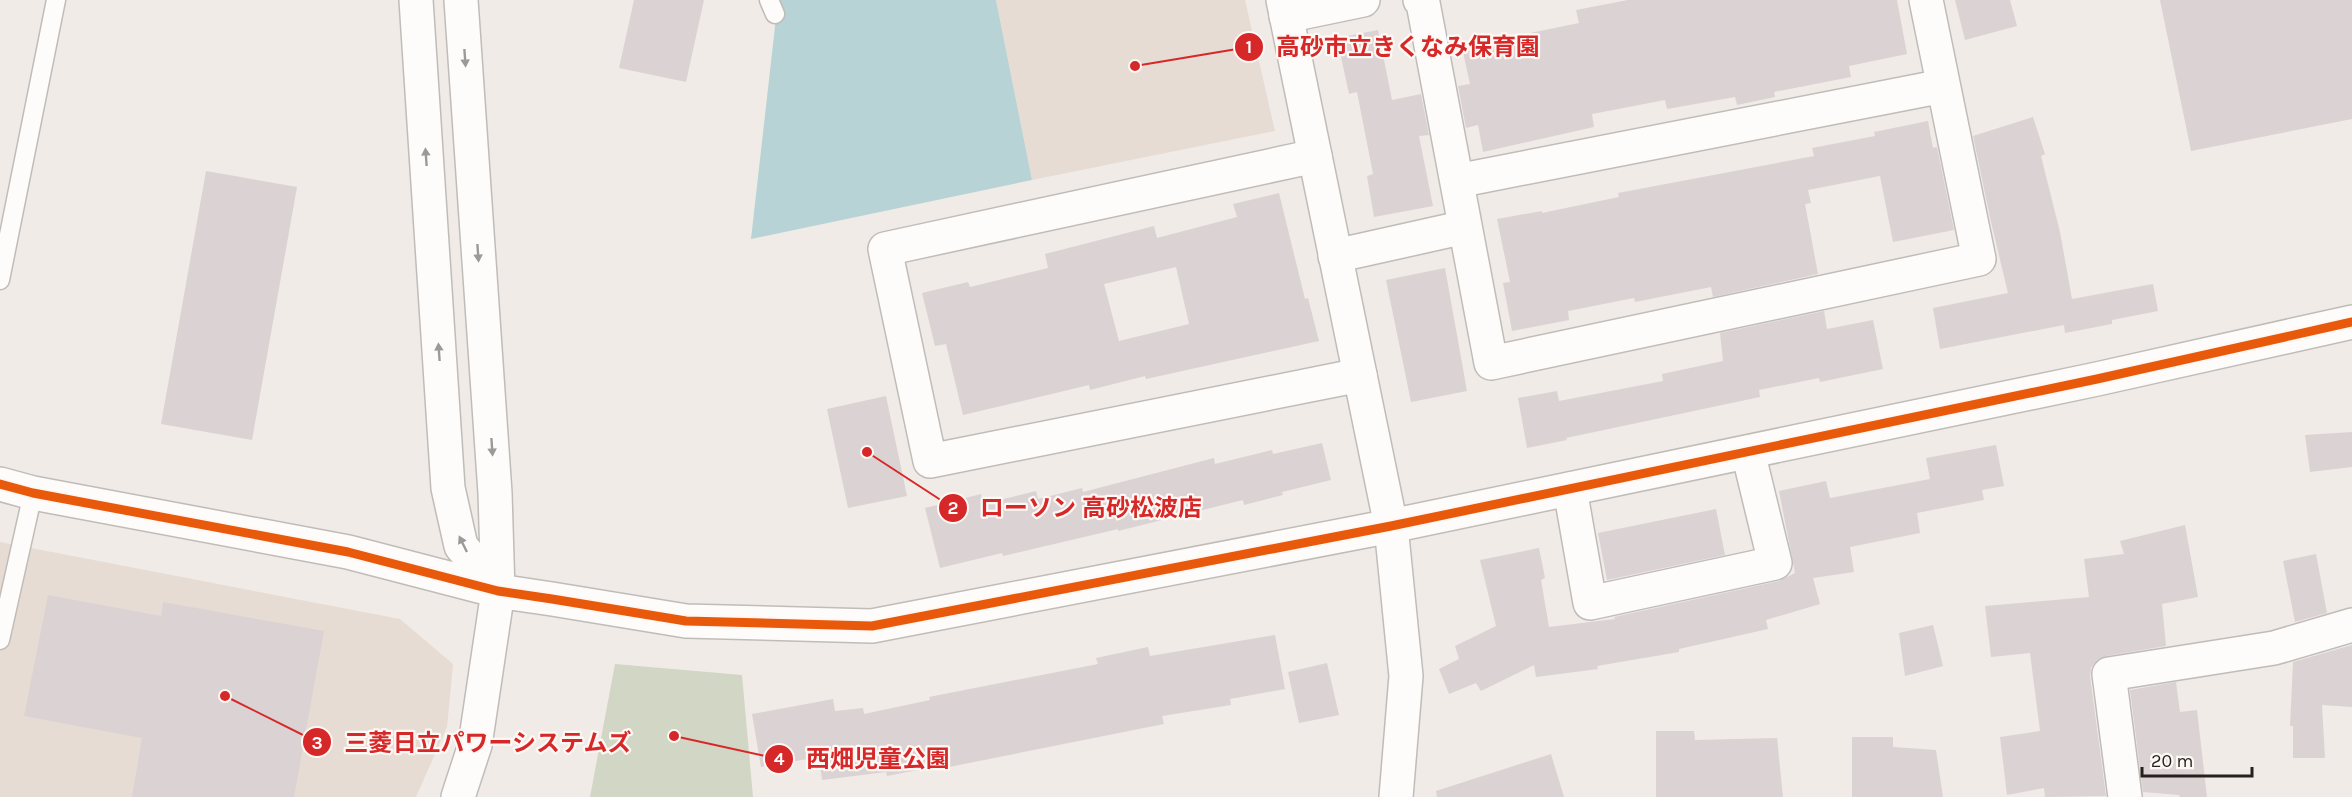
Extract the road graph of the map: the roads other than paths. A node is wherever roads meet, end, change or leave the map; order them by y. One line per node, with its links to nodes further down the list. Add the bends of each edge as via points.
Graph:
1 (56, 0): 13 (lane)
2 (416, 0): 21 (street, one-way to 2, via 461,546 448,488)
3 (461, 0): 21 (street, one-way to 21, via 495,493)
4 (1363, 0): 7 (street)
5 (1926, 0): 8 (street)
6 (1427, 1): 10 (street)
7 (1285, 8): 9 (street)
8 (1943, 86): 10 (street); 11 (street, via 1979,259 1491,363)
9 (1316, 156): 12 (street); 15 (street, via 885,249 930,461)
10 (1457, 181): 11 (street)
11 (1465, 227): 12 (street)
12 (1335, 256): 15 (street)
13 (0, 280)
14 (2352, 322): 16 (street)
15 (1360, 375): 20 (street)
16 (1748, 452): 18 (street); 18 (street, via 1775,563 1590,603)
17 (0, 484): 19 (street)
18 (1569, 489): 20 (street)
19 (33, 493): 21 (street, via 348,552); 23 (lane)
20 (1391, 526): 21 (street, via 872,626 686,621); 25 (street, via 1406,676)
21 (498, 591): 24 (street, via 475,745)
22 (2352, 626): 26 (street, via 2274,648 2109,674)
23 (0, 640)
24 (458, 797)
25 (1396, 797)
26 (2125, 797)

